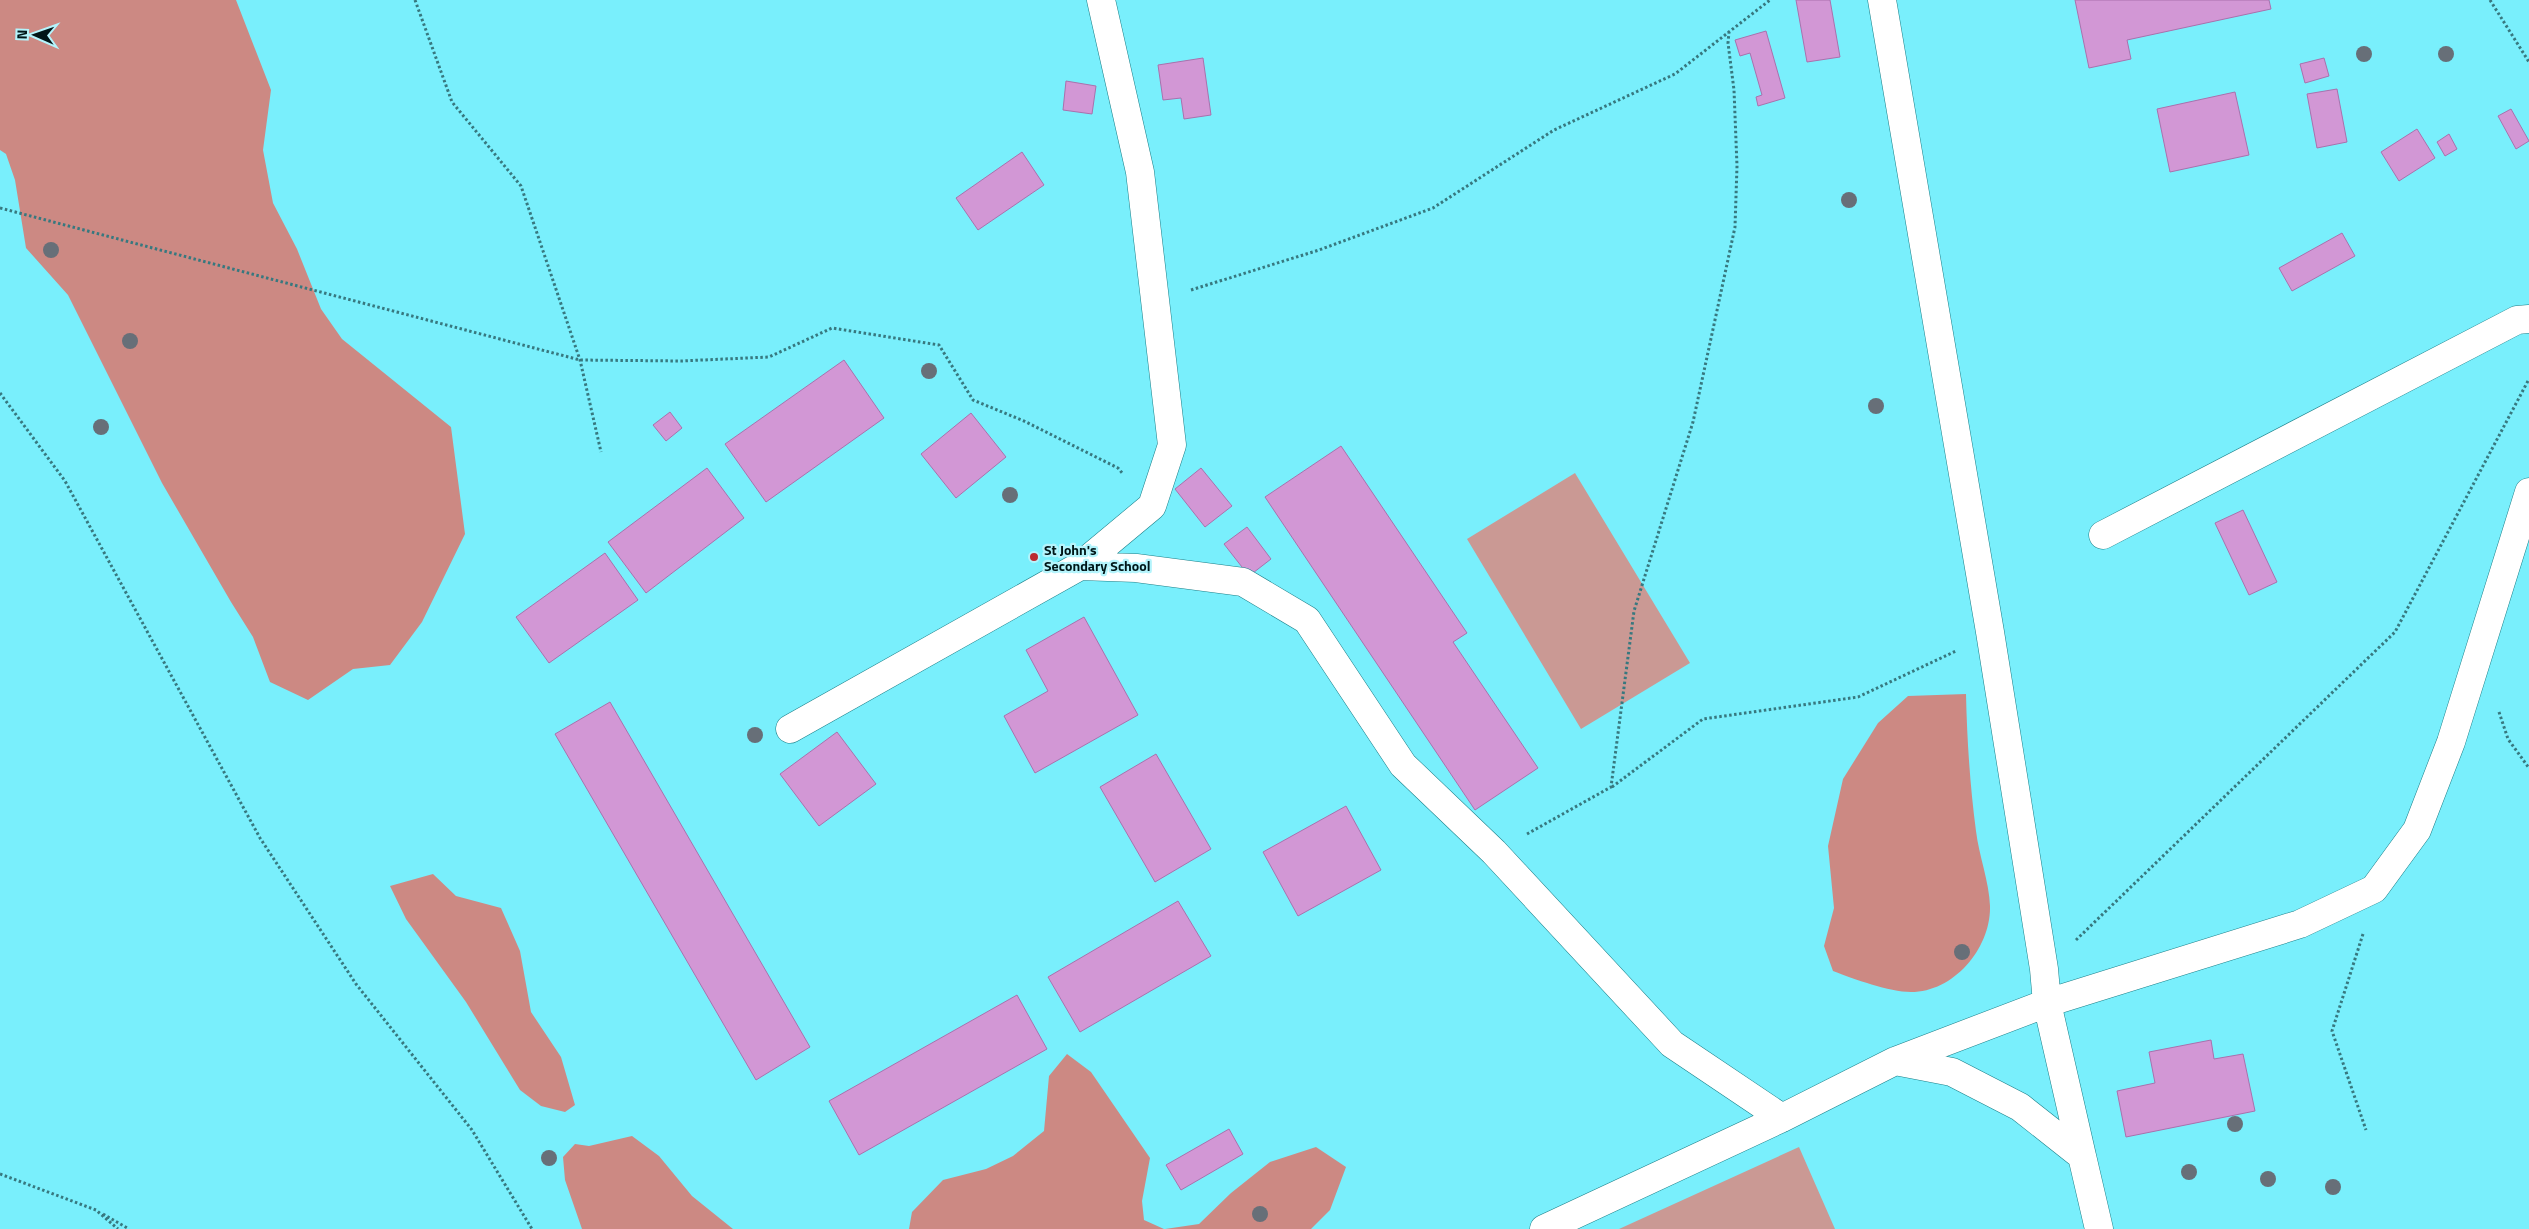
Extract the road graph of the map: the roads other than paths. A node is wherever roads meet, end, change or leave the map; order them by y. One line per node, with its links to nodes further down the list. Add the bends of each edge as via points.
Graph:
1 (1101, 0): 6 (street, via 1140,172 1172,445 1152,506)
2 (1882, 0): 8 (street, via 1990,632)
3 (2529, 319): 5 (street, via 2517,320)
4 (2529, 492): 8 (street, via 2451,742 2418,830 2374,889 2300,924)
5 (2104, 535)
6 (1080, 566): 7 (street); 10 (street, via 1136,568 1243,582 1307,620 1403,765 1494,852 1672,1044)
7 (790, 729)
8 (2047, 1003): 9 (street); 11 (street)
9 (1895, 1061): 10 (street); 11 (street, via 1952,1072 2020,1107)
10 (1782, 1118): 12 (street)
11 (2082, 1156): 13 (street)
12 (1544, 1229)
13 (2099, 1229)

